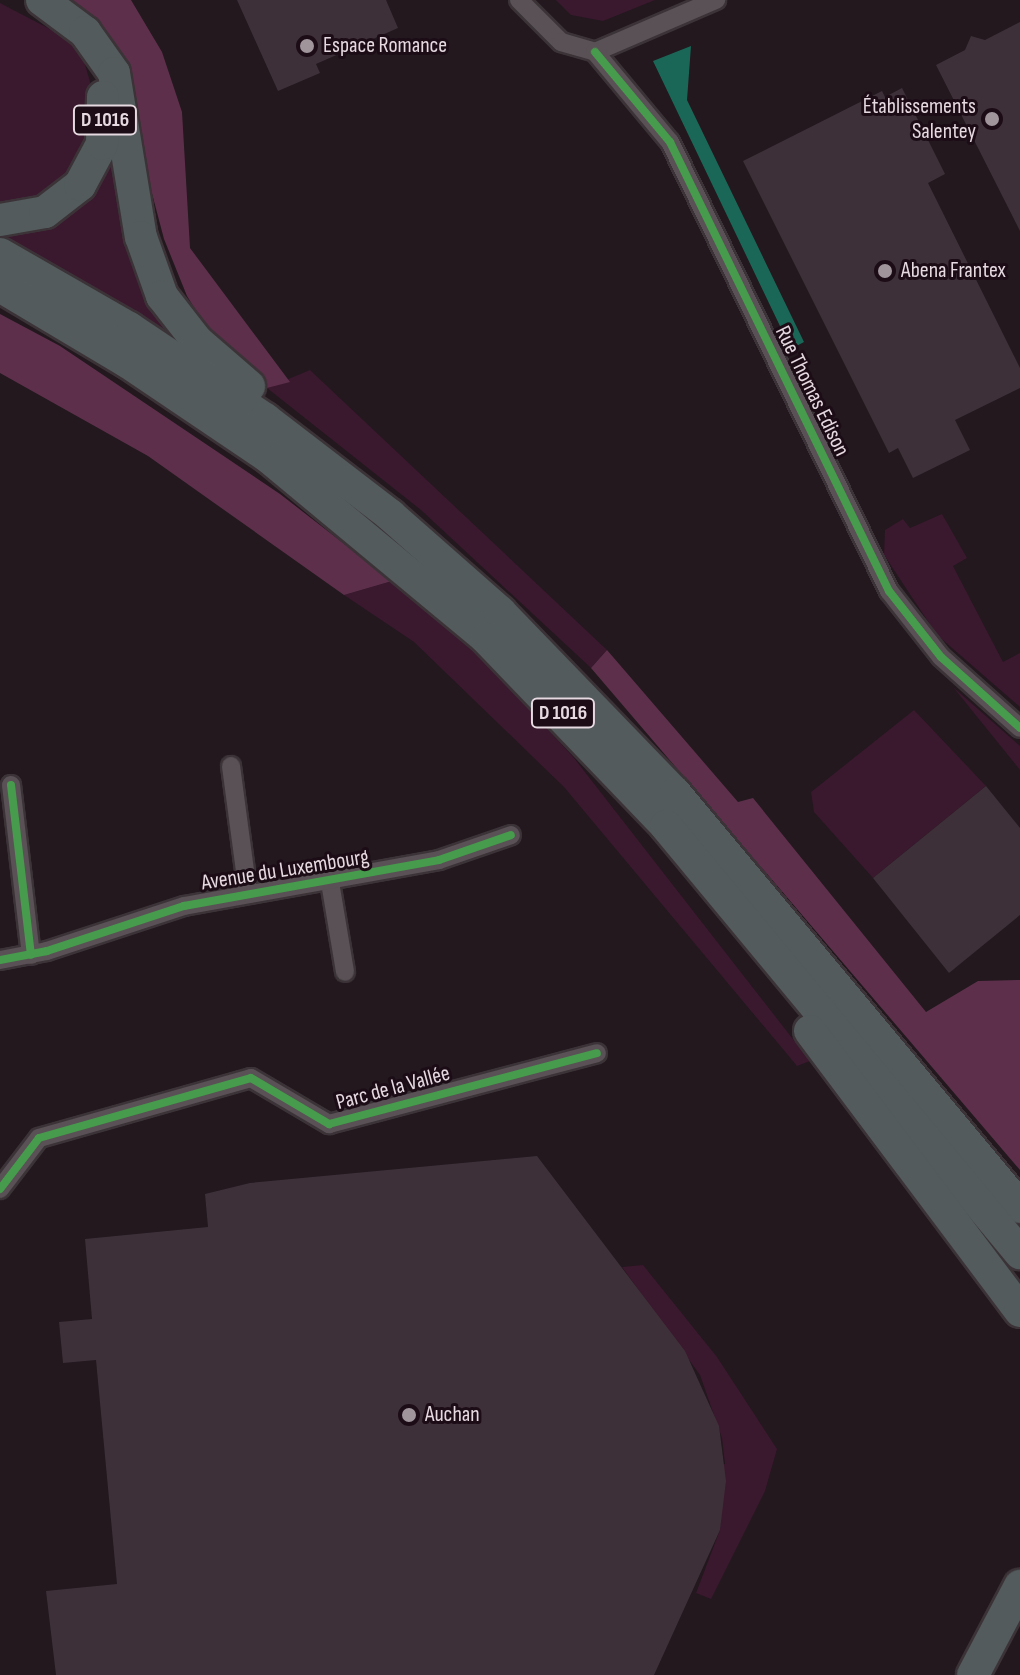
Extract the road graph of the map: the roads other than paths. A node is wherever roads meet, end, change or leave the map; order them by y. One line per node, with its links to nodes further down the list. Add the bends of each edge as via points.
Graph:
1 (13, 0): 6 (highway, D 1016, via 55,23 84,50 99,79 105,124 99,154 71,194 36,216)
2 (42, 0): 9 (highway, D 1016, via 85,32 114,73 141,237 169,307 203,347 303,430)
3 (519, 0): 5 (street, via 561,42)
4 (716, 0): 5 (street)
5 (595, 52): 10 (street, Rue Thomas Edison, via 670,142 889,591 941,657)
6 (0, 220)
7 (0, 254): 9 (highway, D 1016, via 191,368)
8 (0, 286): 12 (highway, D 1016, via 159,382 321,497 486,638)
9 (390, 515): 22 (highway, D 1016, via 521,632 653,767)
10 (1020, 728)
11 (231, 766): 16 (street)
12 (618, 771): 23 (highway, D 1016); 24 (highway, D 1016)
13 (11, 785): 17 (street)
14 (511, 835): 15 (street, Avenue du Luxembourg, via 439,860)
15 (330, 882): 16 (street, Avenue du Luxembourg); 19 (street)
16 (248, 894): 17 (street, Avenue du Luxembourg, via 184,906)
17 (31, 955): 18 (street, Avenue du Luxembourg)
18 (0, 960)
19 (345, 972)
20 (597, 1053): 21 (street, Parc de la Vallée, via 329,1124 251,1078 39,1138)
21 (0, 1189)
22 (1020, 1207)
23 (1020, 1253)
24 (1020, 1311)
25 (1020, 1586): 26 (highway)
26 (973, 1675)

